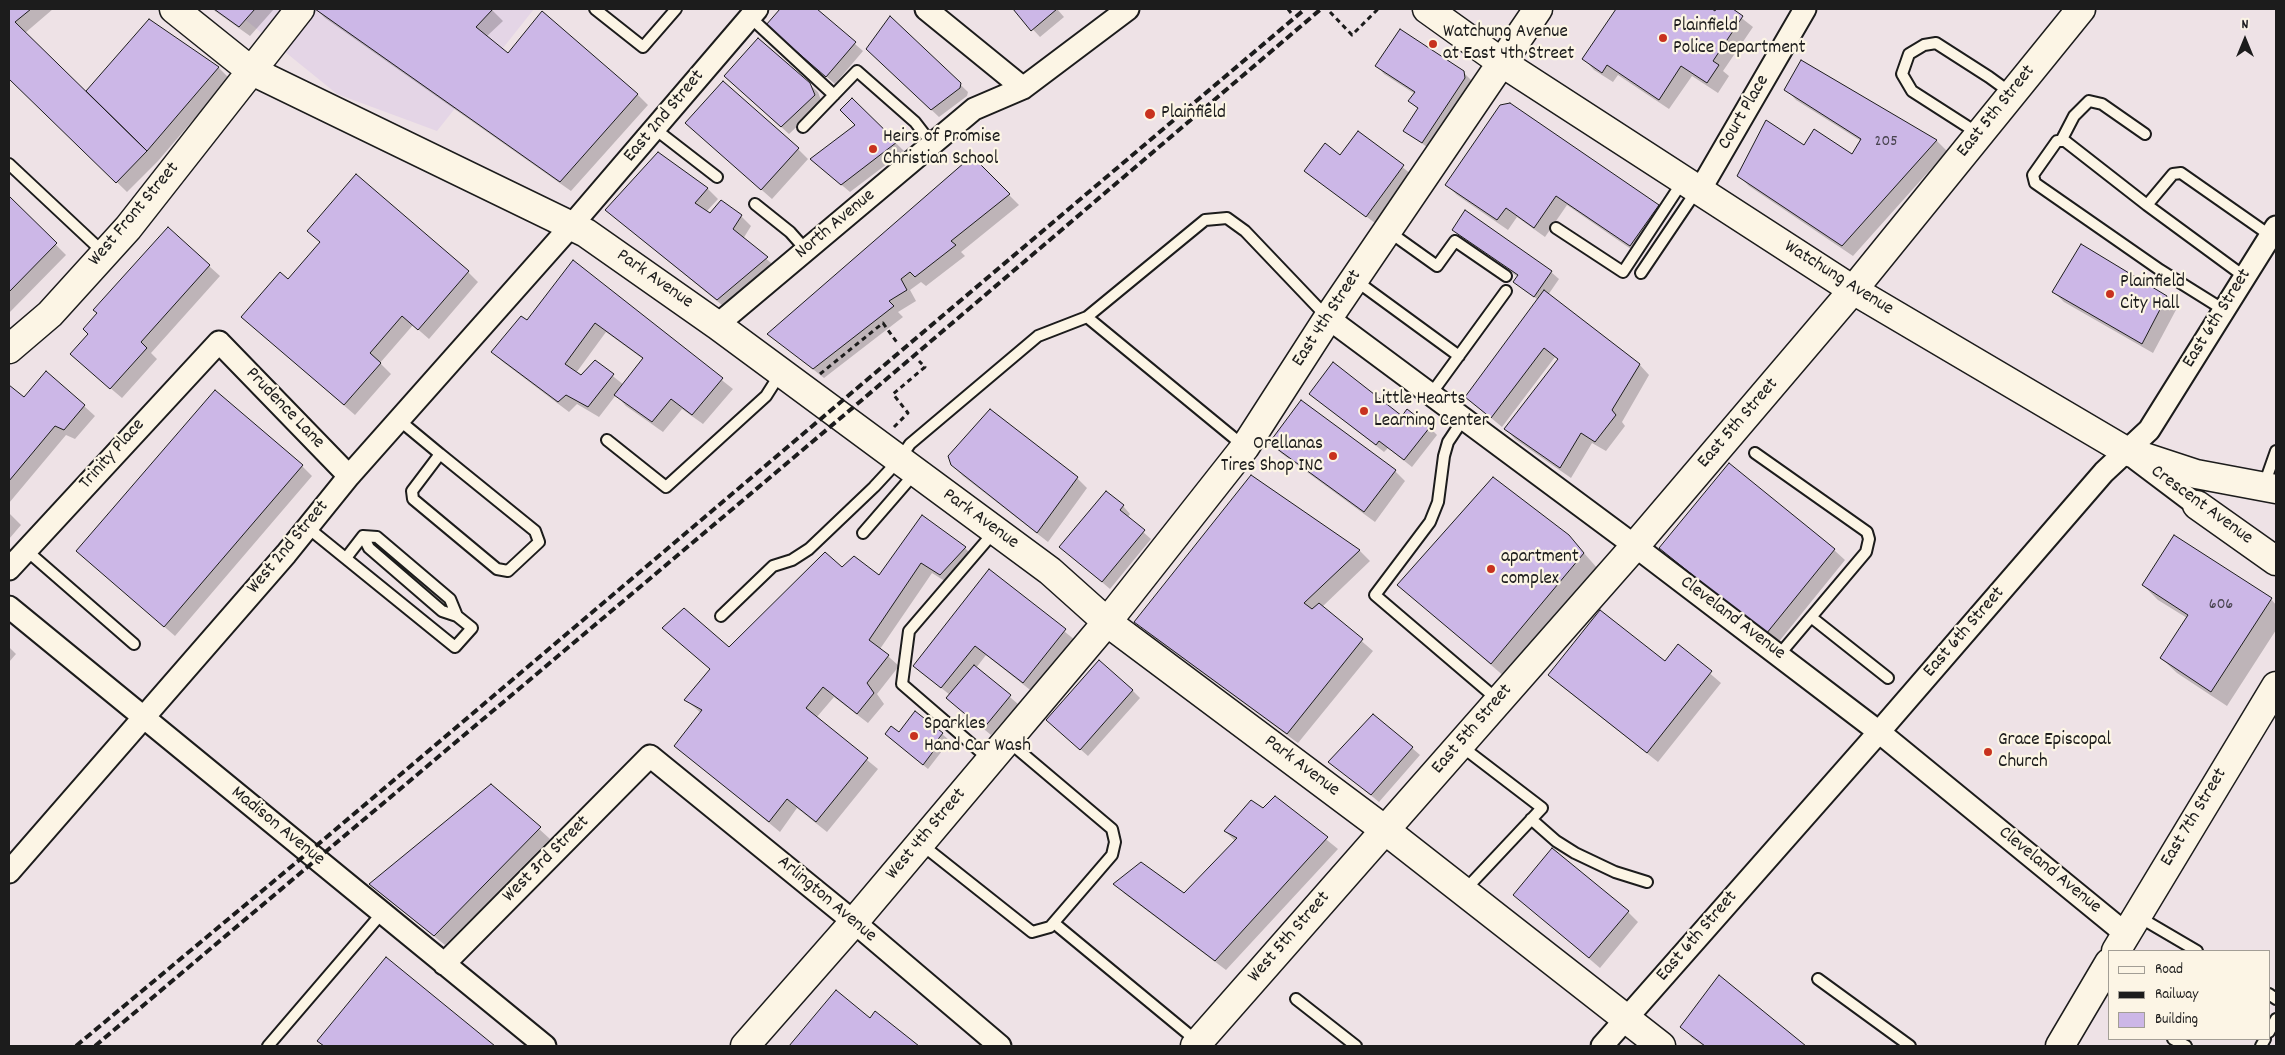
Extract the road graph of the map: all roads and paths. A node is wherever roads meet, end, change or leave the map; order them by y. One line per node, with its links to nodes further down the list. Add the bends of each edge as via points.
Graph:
1 (174, 9): 16 (main road, Park Avenue)
2 (300, 9): 16 (main road, West Front Street)
3 (595, 9): 13 (lane)
4 (676, 9): 13 (lane, via 643,47)
5 (926, 9): 17 (street)
6 (1128, 9): 17 (street, North Avenue)
7 (1378, 9): 12 (path, via 1352,34)
8 (1427, 9): 15 (main road, Watchung Avenue)
9 (1538, 9): 15 (main road, East 4th Street)
10 (1804, 9): 28 (street, Court Place)
11 (2081, 9): 19 (main road, East 5th Street)
12 (1330, 12)
13 (608, 13)
14 (754, 13): 18 (lane); 21 (street, East 2nd Street)
15 (1502, 62): 28 (main road, Watchung Avenue); 33 (main road, East 4th Street)
16 (250, 70): 31 (main road, Park Avenue); 36 (main road, West Front Street, via 134,220)
17 (1023, 88): 25 (street, North Avenue, via 974,109)
18 (834, 94): 20 (lane); 25 (lane, via 857,71 915,122)
19 (2012, 94): 22 (main road, East 5th Street); 22 (lane, via 1936,43 1924,45 1909,54 1902,74 1912,91)
20 (803, 127)
21 (655, 129): 27 (lane); 31 (street, East 2nd Street)
22 (1979, 134): 41 (main road, East 5th Street)
23 (2145, 134): 24 (lane, via 2102,104 2089,100 2074,116)
24 (2060, 141): 30 (lane, via 2076,148); 43 (lane, via 2033,175 2036,183 2160,270)
25 (932, 144): 35 (street, North Avenue)
26 (9, 164): 36 (lane)
27 (717, 177)
28 (1694, 186): 32 (lane, via 1623,272); 37 (lane); 41 (main road, Watchung Avenue)
29 (755, 204): 35 (lane, via 790,232)
30 (2148, 205): 34 (lane, via 2173,174 2181,174); 39 (lane)
31 (572, 226): 46 (main road, Park Avenue, via 586,232); 56 (street, West 2nd Street)
32 (1556, 228)
33 (1387, 230): 38 (lane, via 1437,266 1455,241); 40 (main road, East 4th Street)
34 (2273, 231): 39 (street, East 6th Street)
35 (806, 250): 46 (street, North Avenue)
36 (104, 253): 49 (main road, West Front Street, via 50,314)
37 (1641, 273)
38 (1506, 276)
39 (2245, 277): 43 (street, East 6th Street)
40 (1354, 279): 45 (main road, East 4th Street); 50 (lane)
41 (1853, 290): 60 (main road, Watchung Avenue); 72 (main road, East 5th Street)
42 (1506, 291): 50 (lane)
43 (2224, 310): 60 (street, East 6th Street, via 2150,430)
44 (1087, 317): 45 (lane, via 1205,220 1226,218 1246,230); 59 (lane); 64 (lane, via 1038,336 910,444)
45 (1328, 318): 54 (street, Cleveland Avenue); 59 (main road, East 4th Street)
46 (717, 325): 52 (main road, Park Avenue)
47 (219, 342): 65 (street, Prudence Lane); 73 (street, Trinity Place)
48 (898, 344): 53 (path, via 883,323)
49 (9, 349)
50 (1459, 356): 54 (lane)
51 (919, 360): 58 (path, via 924,368 893,394 908,413)
52 (781, 372): 53 (main road, Park Avenue); 57 (lane, via 766,396 666,486)
53 (802, 389): 58 (main road, Park Avenue)
54 (1431, 394): 55 (street, Cleveland Avenue)
55 (1464, 418): 72 (street, Cleveland Avenue); 86 (lane, via 1448,442 1438,502 1430,522 1375,595)
56 (399, 420): 63 (lane); 65 (street, West 2nd Street)
57 (607, 440)
58 (877, 444): 64 (main road, Park Avenue)
59 (1245, 447): 81 (main road, East 4th Street)
60 (2126, 451): 66 (main road, Watchung Avenue, via 2196,474); 67 (street, Crescent Avenue); 88 (street, East 6th Street, via 2098,479)
61 (2276, 451): 66 (lane)
62 (1755, 453): 80 (lane, via 1867,532 1866,552)
63 (440, 454): 63 (lane, via 412,491 414,499 497,569 508,572 539,542 534,531)
64 (907, 466): 69 (main road, Park Avenue); 70 (lane); 79 (lane, via 874,487 809,549 792,560 773,566)
65 (349, 476): 68 (street, West 2nd Street)
66 (2270, 487)
67 (2198, 505): 75 (main road, Crescent Avenue)
68 (307, 527): 74 (lane); 87 (street, West 2nd Street)
69 (995, 531): 81 (main road, Park Avenue, via 1050,572); 90 (lane, via 909,632 902,684)
70 (863, 533)
71 (363, 536): 74 (lane); 78 (lane, via 369,548 442,611); 78 (lane, via 377,537 450,599)
72 (1635, 546): 83 (street, Cleveland Avenue); 86 (main road, East 5th Street)
73 (26, 550): 76 (street, Trinity Place); 82 (lane)
74 (346, 558): 78 (lane, via 455,647 472,628)
75 (2276, 561)
76 (9, 569)
77 (9, 607): 87 (street, Madison Avenue)
78 (457, 616)
79 (721, 616)
80 (1811, 616): 83 (lane); 84 (lane)
81 (1107, 622): 90 (main road, West 4th Street); 93 (main road, Park Avenue)
82 (134, 644)
83 (1779, 655): 88 (street, Cleveland Avenue)
84 (1888, 678)
85 (2276, 686): 101 (main road, East 7th Street)
86 (1499, 700): 89 (main road, East 5th Street)
87 (143, 717): 95 (street, West 2nd Street); 98 (street, Madison Avenue)
88 (1879, 732): 101 (street, Cleveland Avenue); 107 (street, East 6th Street)
89 (1460, 745): 92 (lane, via 1542,808); 93 (main road, East 5th Street)
90 (999, 750): 94 (main road, West 4th Street); 100 (lane, via 1112,829 1114,835 1112,855)
91 (650, 756): 99 (street, Arlington Avenue); 103 (street, West 3rd Street)
92 (1531, 819): 96 (lane, via 1575,853 1615,872); 97 (lane)
93 (1385, 830): 97 (main road, Park Avenue); 111 (main road, West 5th Street)
94 (920, 843): 99 (main road, West 4th Street); 100 (lane, via 1032,932 1043,931)
95 (9, 872)
96 (1647, 882)
97 (1463, 892): 107 (main road, Park Avenue)
98 (382, 913): 103 (street, Madison Avenue); 112 (lane)
99 (854, 922): 114 (main road, West 4th Street); 115 (street, Arlington Avenue)
100 (1054, 923): 111 (lane)
101 (2126, 933): 102 (lane)
102 (2193, 950)
103 (444, 964): 113 (street, Madison Avenue)
104 (2108, 966): 120 (main road, via 2097,993)
105 (1818, 979): 119 (lane)
106 (1296, 999): 116 (lane)
107 (1626, 1019): 117 (street, East 6th Street); 118 (main road, Park Avenue)
108 (2276, 1019): 109 (lane)
109 (2270, 1030)
110 (2175, 1040): 121 (lane)
111 (1197, 1044)
112 (268, 1046)
113 (545, 1046)
114 (745, 1046)
115 (1000, 1046)
116 (1356, 1046)
117 (1602, 1046)
118 (1661, 1046)
119 (1910, 1046)
120 (2060, 1046)
121 (2186, 1046)

